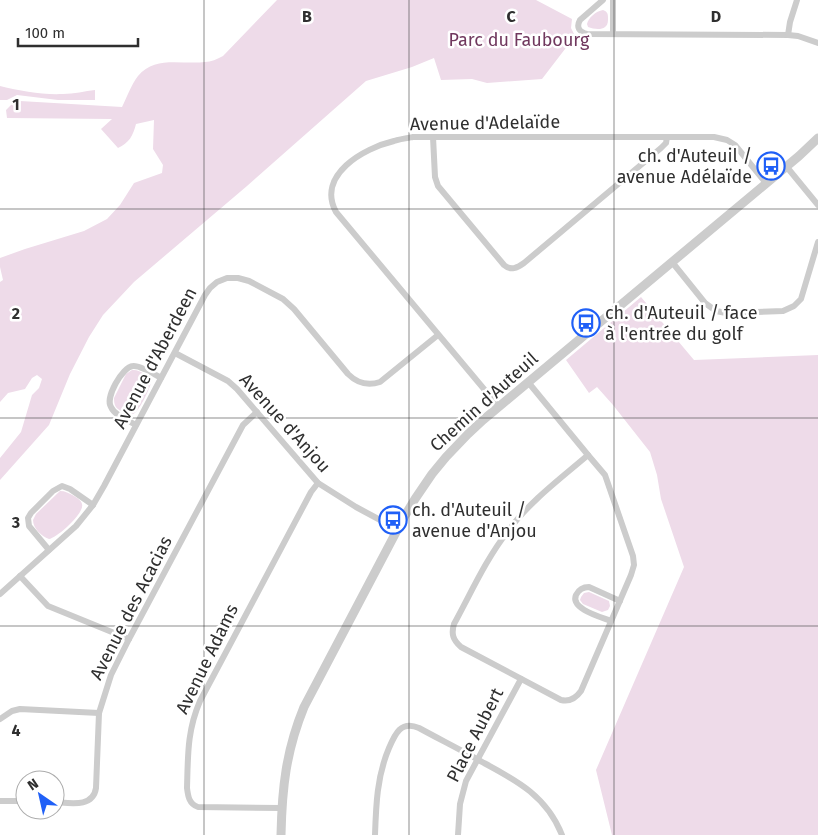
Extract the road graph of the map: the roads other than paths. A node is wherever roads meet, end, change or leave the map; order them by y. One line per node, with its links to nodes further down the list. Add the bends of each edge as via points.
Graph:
1 (603, 0): 4 (street, via 580,20 578,28 587,34)
2 (613, 0): 4 (street)
3 (797, 0): 5 (street)
4 (613, 34): 5 (street)
5 (788, 35): 6 (street)
6 (818, 43)
7 (434, 137): 8 (street, Avenue d'Adelaïde); 8 (street, via 438,186 510,269 519,267 661,148); 15 (street, Avenue d'Adelaïde, via 395,140 373,148 340,172 331,192 333,207 340,217)
8 (667, 137): 11 (street, Avenue d'Adelaïde, via 714,137 732,142)
9 (818, 138): 10 (street, Chemin d'Auteuil)
10 (786, 166): 11 (street, Chemin d'Auteuil); 12 (street)
11 (766, 183): 14 (street, Chemin d'Auteuil)
12 (818, 205)
13 (818, 242): 14 (street, via 801,299 783,311 716,312)
14 (672, 262): 18 (street, Chemin d'Auteuil)
15 (438, 335): 16 (street, Avenue d'Aberdeen, via 380,382 361,383 352,378 286,301 249,281 232,278 217,282 210,288); 19 (street, Avenue d'Adelaïde)
16 (175, 353): 17 (street, Avenue d'Aberdeen); 20 (street, Avenue d'Anjou, via 232,384)
17 (161, 378): 21 (street, Avenue d'Aberdeen); 21 (street, via 136,366 128,367 122,373 109,402 116,413)
18 (528, 382): 19 (street, Chemin d'Auteuil); 22 (street)
19 (499, 407): 25 (street, Chemin d'Auteuil, via 438,466)
20 (257, 412): 23 (street, Avenue d'Anjou); 31 (street, Avenue des Acacias, via 243,424)
21 (136, 424): 24 (street, Avenue d'Aberdeen)
22 (588, 455): 29 (street, via 605,475 633,556 633,570); 32 (street, via 538,497 508,531 454,624 452,634 461,647)
23 (318, 484): 25 (street, Avenue d'Anjou); 39 (street, Avenue Adams, via 200,701 190,733 187,788 192,804 198,807)
24 (93, 505): 26 (street, Avenue d'Aberdeen); 26 (street, via 62,486 52,491 28,518 29,526)
25 (398, 530): 39 (street, Chemin d'Auteuil, via 302,712 293,735)
26 (50, 550): 27 (street, Avenue d'Aberdeen)
27 (20, 576): 28 (street, Avenue d'Aberdeen); 31 (street, via 48,606)
28 (0, 594)
29 (620, 601): 30 (street); 30 (street, via 589,587 581,589 576,596 576,603 581,609)
30 (611, 621): 32 (street, via 581,691 574,698 561,700)
31 (129, 639): 33 (street, Avenue des Acacias, via 111,675)
32 (521, 679): 35 (street, Place Aubert)
33 (99, 713): 34 (street, via 20,709); 38 (street, Avenue des Acacias, via 95,795 83,803)
34 (0, 719)
35 (477, 759): 41 (street, via 415,726 398,730 381,772); 42 (street, Place Aubert, via 461,796); 43 (street, via 532,792 549,811)
36 (0, 800): 37 (street)
37 (15, 801)
38 (65, 802)
39 (281, 808): 40 (street, Chemin d'Auteuil)
40 (280, 835)
41 (375, 835)
42 (458, 835)
43 (562, 835)

